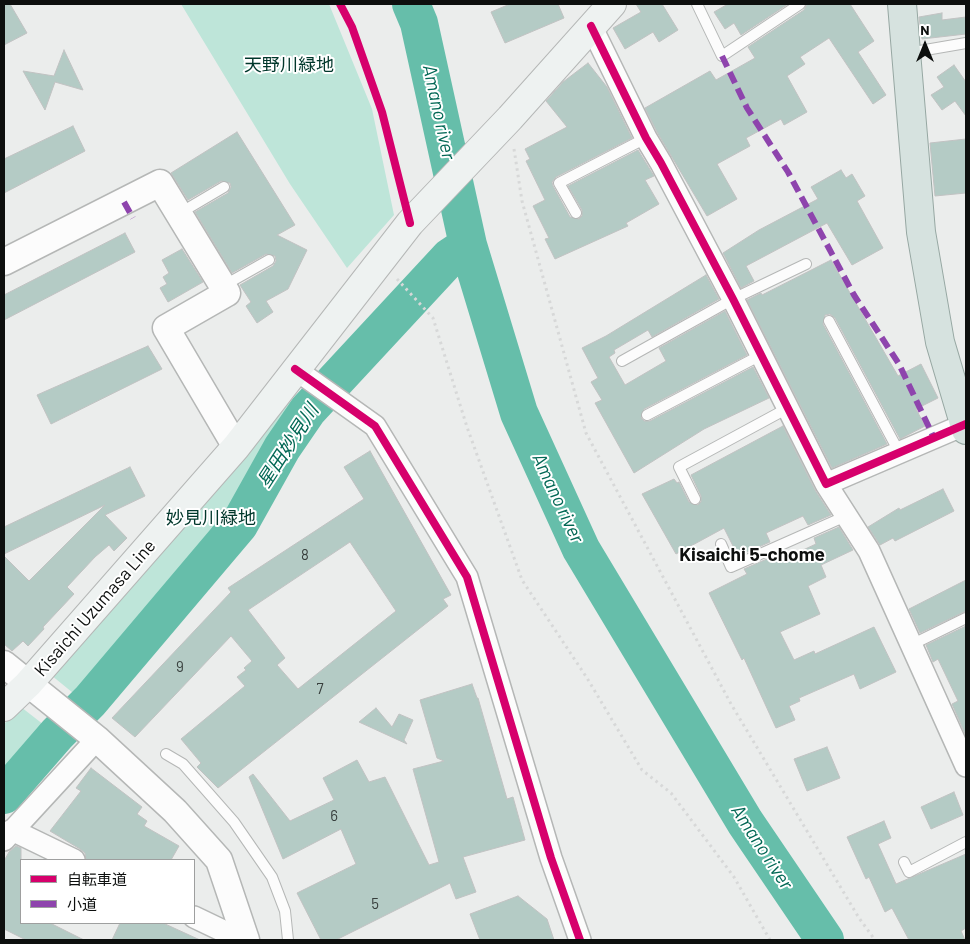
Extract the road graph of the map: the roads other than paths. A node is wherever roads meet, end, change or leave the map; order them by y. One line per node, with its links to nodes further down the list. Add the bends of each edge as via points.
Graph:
1 (612, 4): 5 (main road, Kisaichi Uzumasa Line)
2 (697, 4): 3 (lane, via 722,56)
3 (800, 4)
4 (902, 4): 7 (highway)
5 (591, 26): 8 (street); 20 (main road, Kisaichi Uzumasa Line, via 379,260)
6 (966, 43): 7 (lane)
7 (906, 53): 23 (highway, via 921,232 940,342)
8 (646, 138): 10 (lane, via 559,183); 16 (street)
9 (224, 186): 11 (lane)
10 (576, 213)
11 (179, 214): 13 (street, via 160,183); 15 (street)
12 (269, 260): 15 (lane)
13 (4, 262)
14 (806, 264): 16 (lane)
15 (223, 286): 24 (street, via 227,292 166,328)
16 (733, 299): 18 (street); 19 (lane)
17 (829, 321): 25 (lane)
18 (761, 355): 21 (street); 22 (lane)
19 (622, 361)
20 (305, 376): 24 (main road, Kisaichi Uzumasa Line); 46 (street, via 374,426 467,577 551,858)
21 (788, 408): 26 (street); 27 (lane, via 680,467)
22 (647, 415)
23 (966, 427): 25 (street)
24 (236, 447): 33 (main road, Kisaichi Uzumasa Line)
25 (899, 452): 26 (street)
26 (826, 484): 28 (street)
27 (694, 499)
28 (846, 516): 29 (lane, via 732,567); 31 (street, via 869,551)
29 (721, 544)
30 (966, 618): 31 (lane)
31 (912, 645): 37 (street)
32 (4, 664): 33 (street)
33 (28, 684): 34 (main road, Kisaichi Uzumasa Line); 35 (street)
34 (4, 707)
35 (96, 739): 38 (street); 44 (street, via 175,811 219,860)
36 (166, 754): 45 (lane, via 183,764 234,822 272,877 285,910)
37 (966, 766)
38 (8, 835): 40 (street)
39 (966, 842): 41 (lane, via 909,872)
40 (71, 859)
41 (904, 862)
42 (195, 917): 43 (street)
43 (242, 940)
44 (246, 940)
45 (288, 940)
46 (580, 940)

